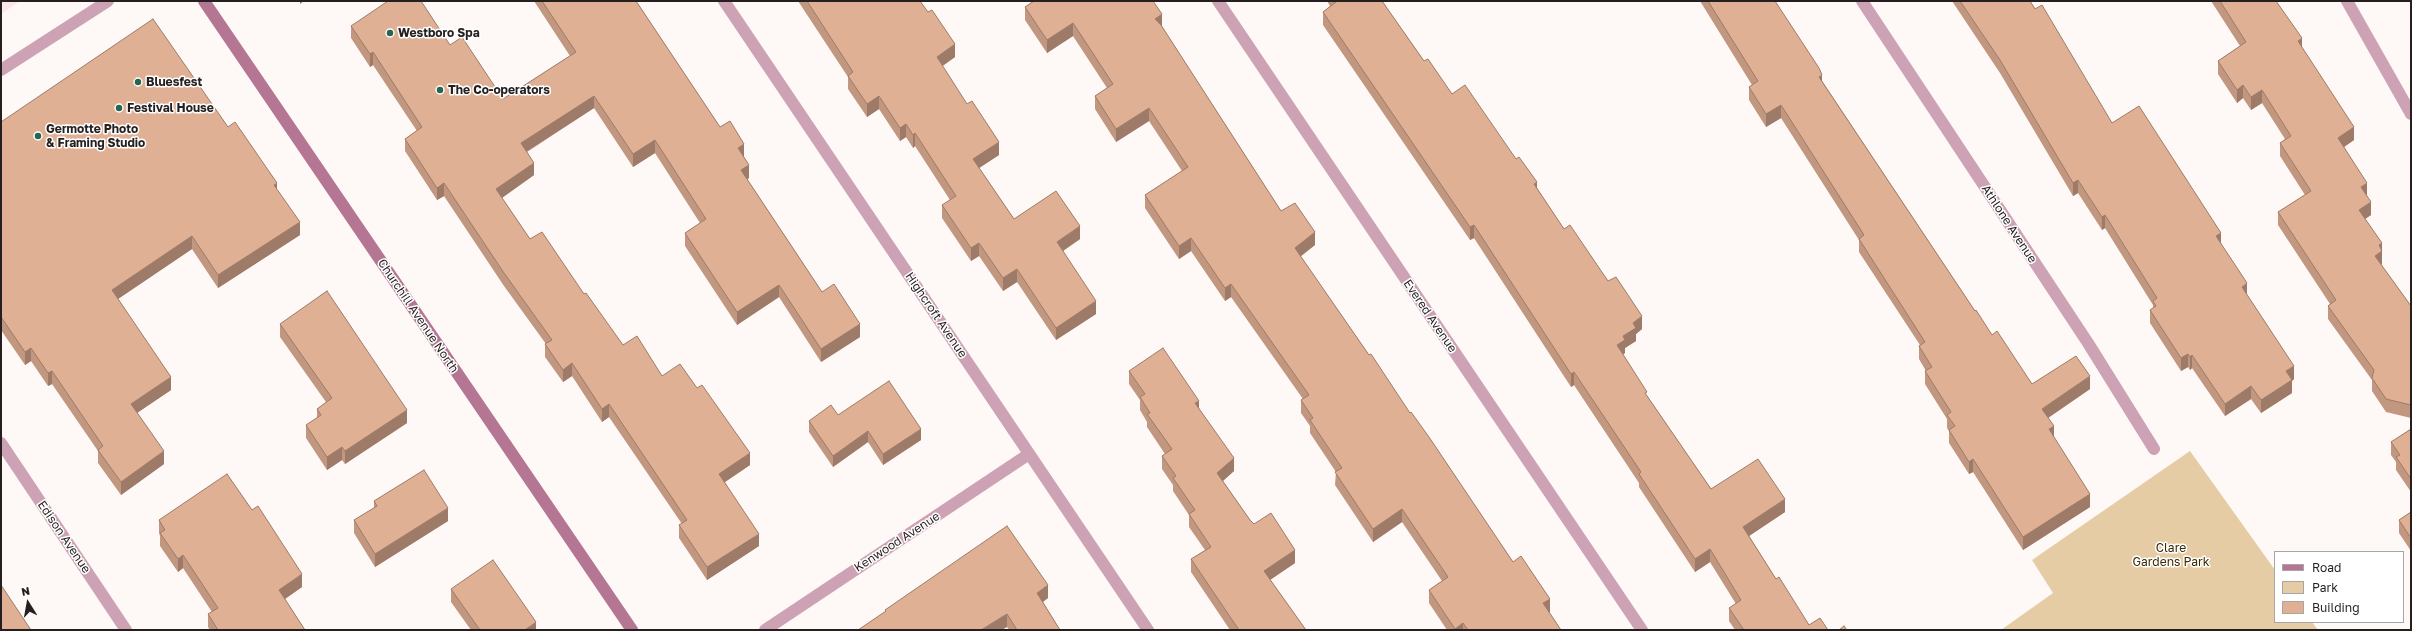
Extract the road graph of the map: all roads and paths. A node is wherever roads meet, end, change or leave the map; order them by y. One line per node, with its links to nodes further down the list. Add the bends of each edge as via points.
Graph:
1 (108, 1): 7 (street)
2 (204, 1): 13 (main road, Churchill Avenue North)
3 (724, 1): 11 (street, Highcroft Avenue)
4 (1218, 1): 16 (street, Evered Avenue)
5 (1862, 1): 10 (street, Athlone Avenue, via 2088,343)
6 (2347, 1): 8 (street)
7 (1, 70)
8 (2411, 114)
9 (1, 444): 12 (street, Edison Avenue)
10 (2154, 449)
11 (1029, 454): 14 (street, Kenwood Avenue); 15 (street, Highcroft Avenue)
12 (126, 630)
13 (632, 630)
14 (765, 630)
15 (1148, 630)
16 (1642, 630)

